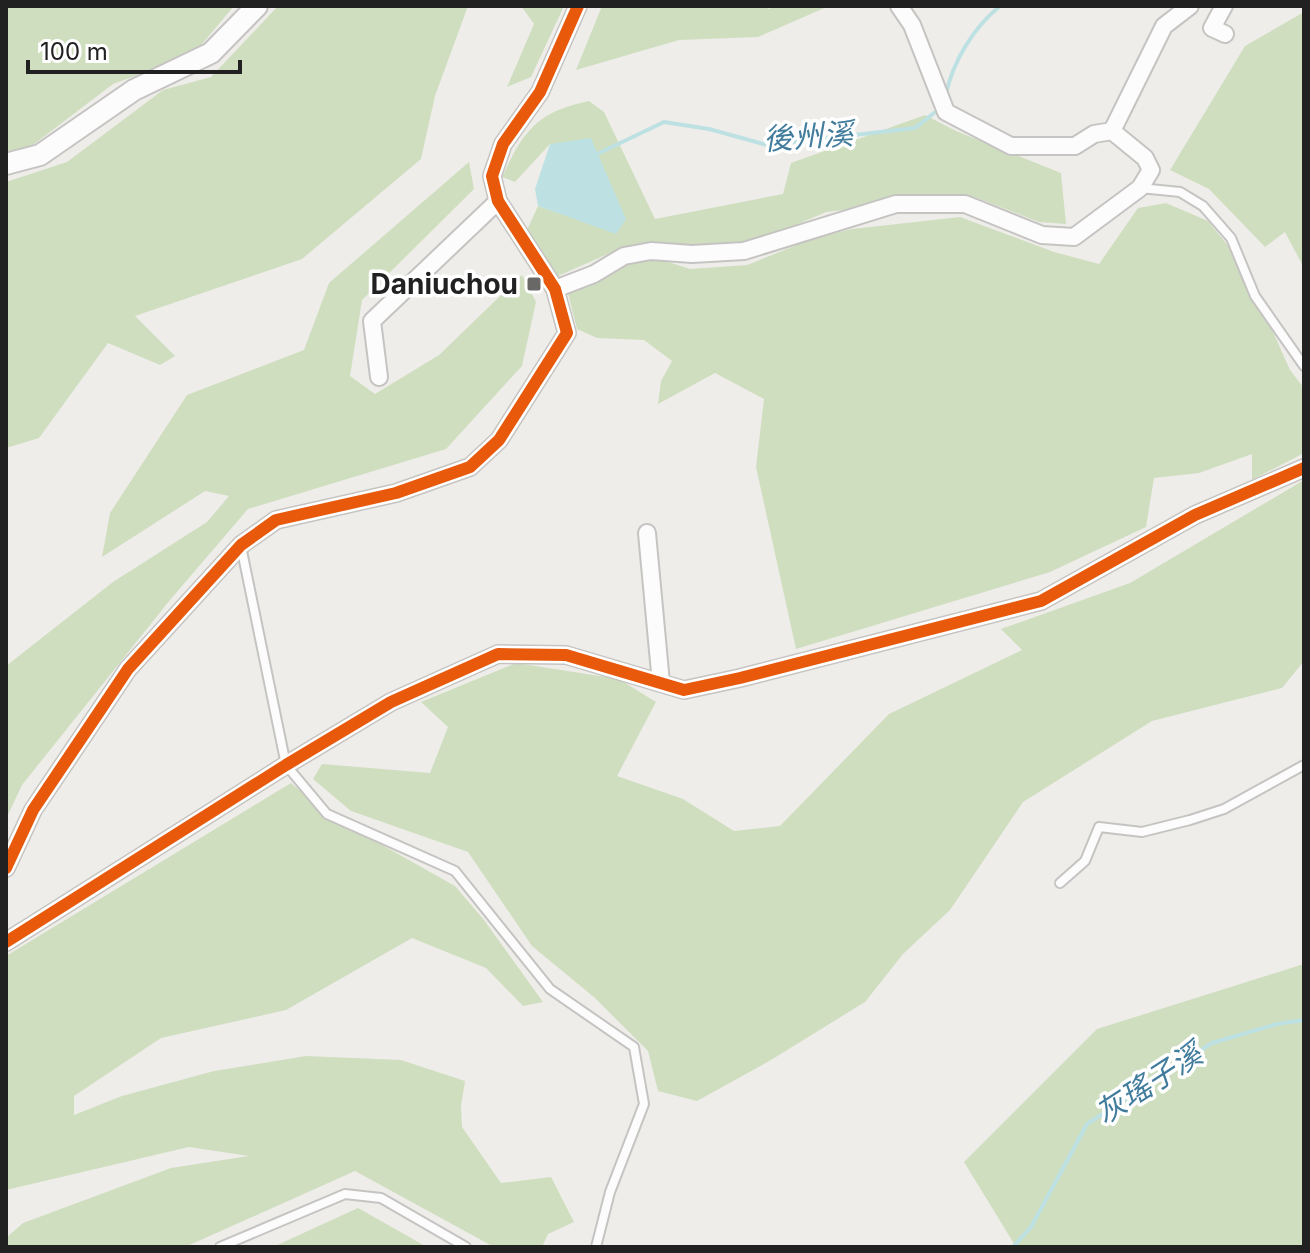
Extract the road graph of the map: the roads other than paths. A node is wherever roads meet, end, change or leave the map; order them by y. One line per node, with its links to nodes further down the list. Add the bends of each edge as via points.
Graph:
1 (257, 6): 8 (street, via 211,53 134,90 40,155)
2 (578, 6): 10 (street, via 540,92 503,144 492,176)
3 (899, 6): 7 (street, via 912,25 946,112 1011,146 1075,146)
4 (1190, 6): 7 (street, via 1164,26)
5 (1224, 6): 6 (street, via 1212,28)
6 (1225, 34)
7 (1112, 131): 9 (street, via 1145,158 1151,170)
8 (6, 164)
9 (1140, 188): 11 (street, via 1074,237 1042,235 965,204 896,204 744,251 624,256); 12 (lane, via 1180,192 1203,206 1231,238 1255,296)
10 (498, 201): 11 (street); 13 (street, via 372,321)
11 (555, 289): 16 (street, via 567,333 499,440 470,467 396,493 276,520)
12 (1304, 366)
13 (379, 377)
14 (1304, 468): 17 (street, via 1195,515 1041,601 740,678 684,690)
15 (647, 533): 17 (street)
16 (241, 545): 18 (lane); 20 (street, via 128,669 33,810)
17 (661, 683): 18 (street, via 566,655 498,654 391,702)
18 (286, 765): 22 (street); 25 (lane, via 327,814 455,871 550,989 634,1047 644,1104 610,1192)
19 (1304, 765): 21 (lane, via 1224,809 1190,820 1142,832 1099,827 1085,861)
20 (6, 868)
21 (1060, 883)
22 (6, 942)
23 (220, 1247): 24 (lane, via 345,1194 381,1198)
24 (466, 1247)
25 (596, 1247)

